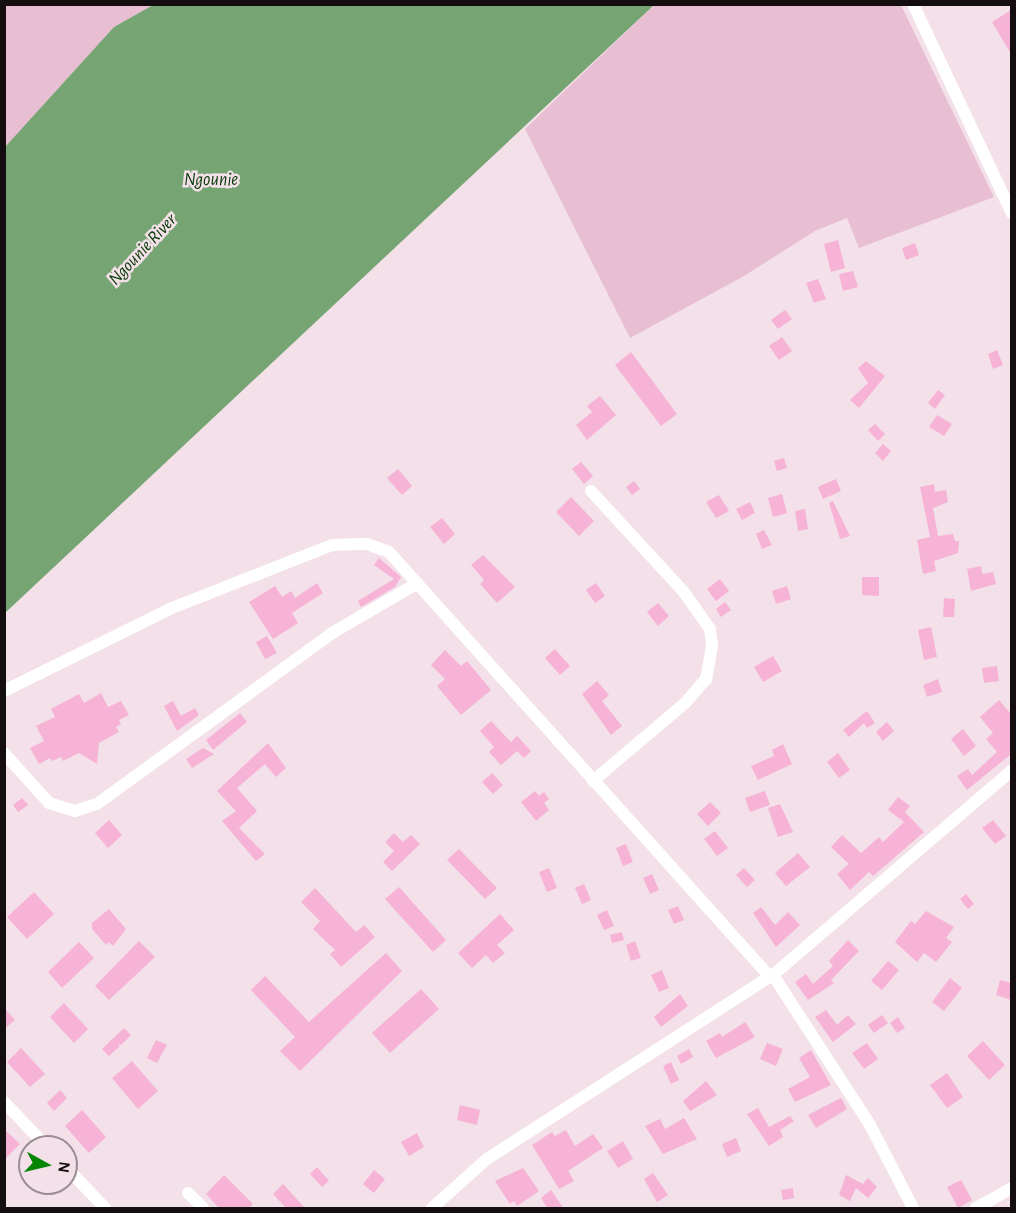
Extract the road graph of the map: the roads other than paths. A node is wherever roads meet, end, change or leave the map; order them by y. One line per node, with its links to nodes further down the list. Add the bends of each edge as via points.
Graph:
1 (913, 4): 2 (street)
2 (1011, 213)
3 (591, 491): 8 (street, via 683,591 710,629 712,646 706,679 684,704)
4 (418, 583): 5 (street, via 389,552 367,544 332,546 172,608); 6 (street, via 332,633 97,804 75,811 49,803); 8 (street)
5 (4, 691)
6 (4, 753)
7 (1011, 770): 9 (street)
8 (593, 781): 9 (street)
9 (772, 976): 17 (street, via 487,1159); 18 (street, via 870,1125)
10 (4, 1102): 11 (street)
11 (36, 1135)
12 (78, 1180): 15 (street)
13 (1011, 1188): 19 (street)
14 (188, 1193): 16 (street)
15 (105, 1209)
16 (203, 1209)
17 (432, 1209)
18 (914, 1209)
19 (976, 1209)

